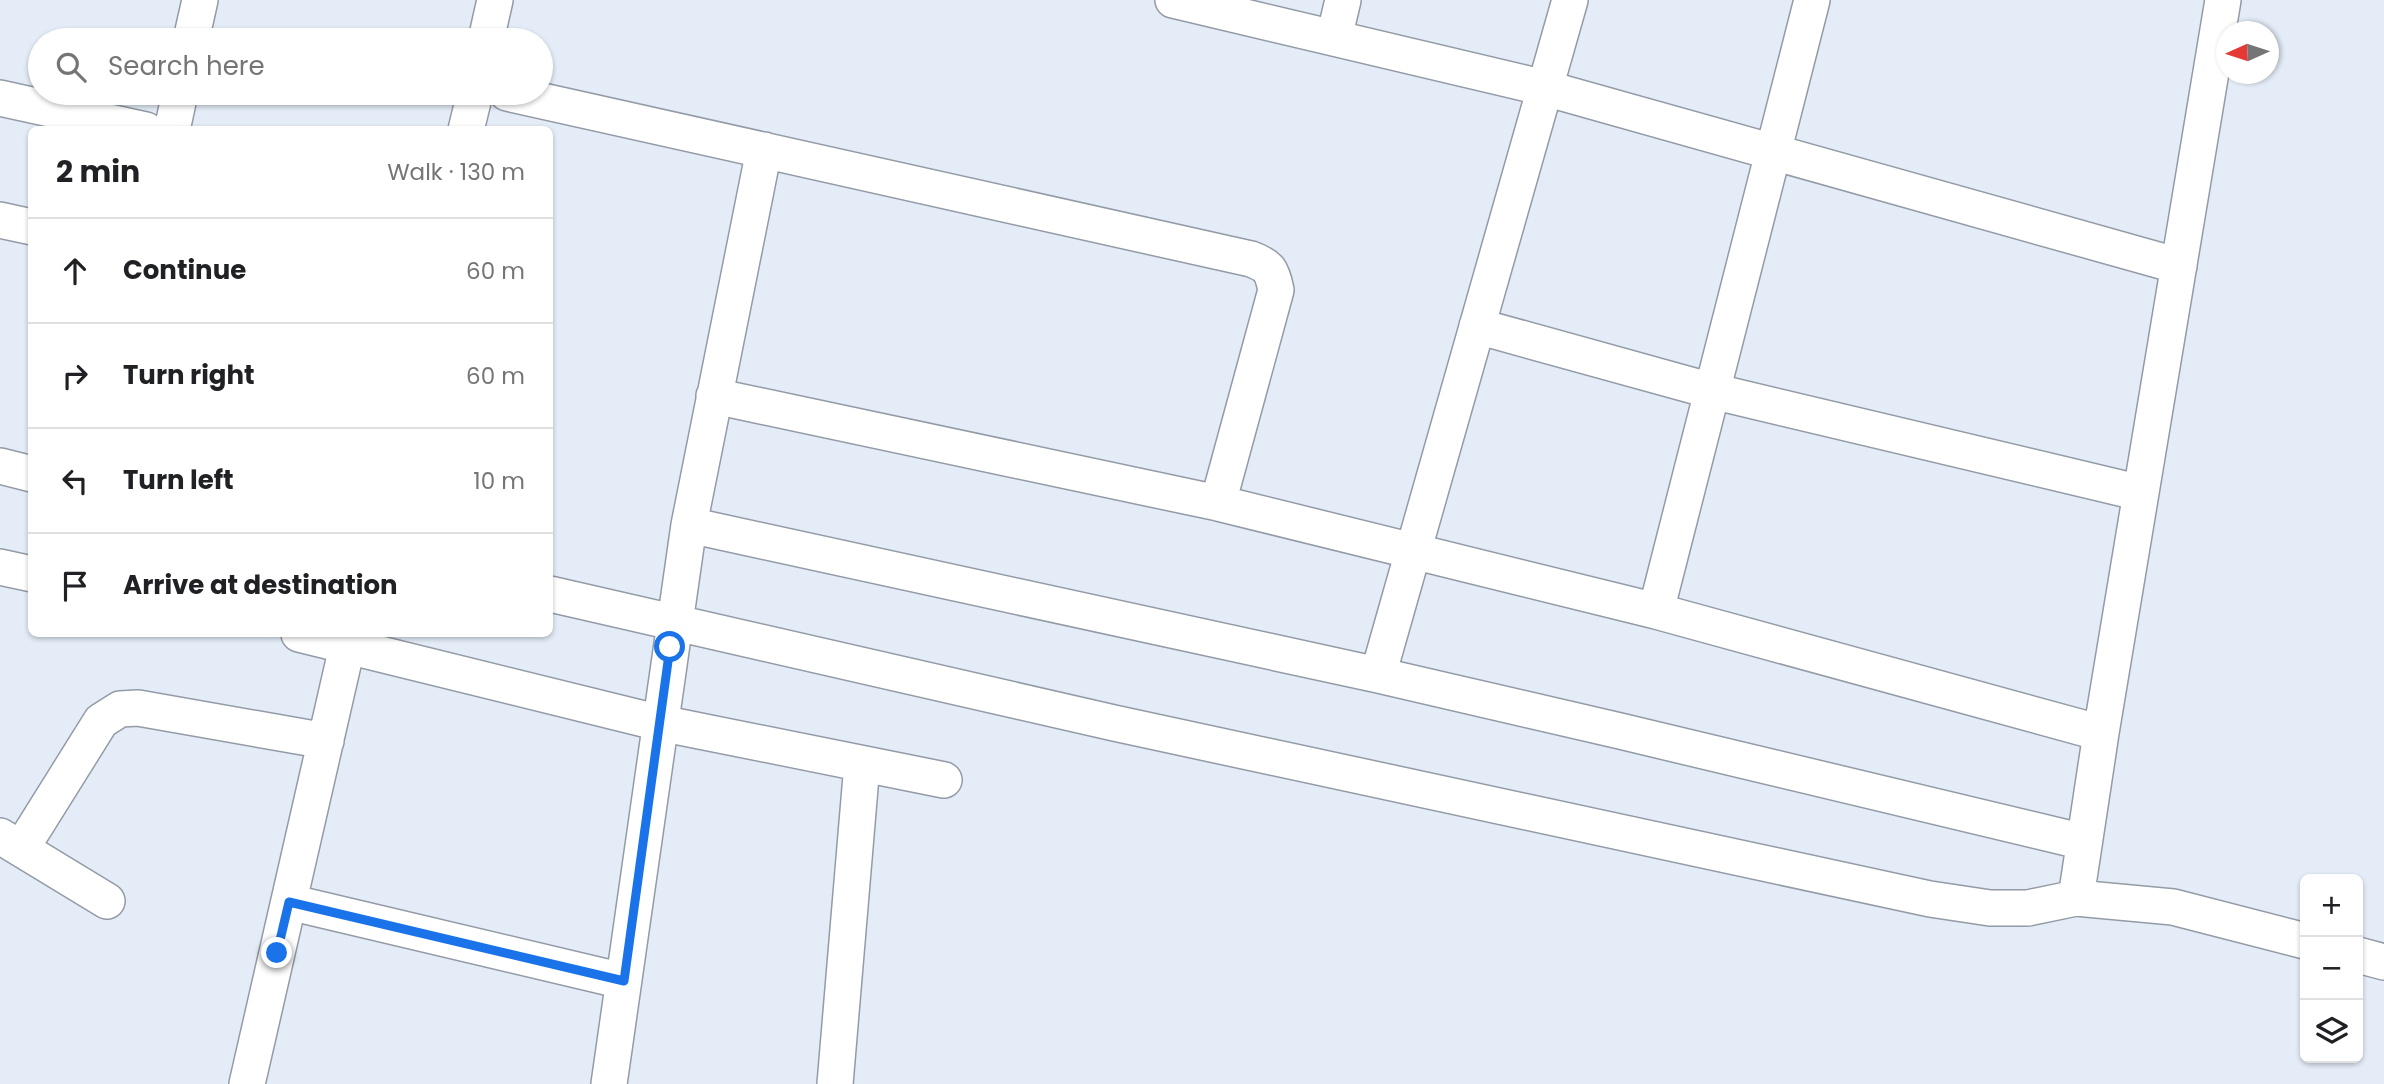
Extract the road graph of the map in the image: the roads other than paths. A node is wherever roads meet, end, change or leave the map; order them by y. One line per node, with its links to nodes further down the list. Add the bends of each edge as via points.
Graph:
1 (200, 0): 8 (street)
2 (495, 0): 9 (street)
3 (1173, 0): 10 (street)
4 (1343, 0): 10 (street)
5 (1570, 0): 11 (street)
6 (1812, 0): 22 (street)
7 (2218, 1): 25 (street)
8 (194, 28)
9 (489, 28)
10 (1334, 38): 11 (street)
11 (1545, 88): 22 (street); 26 (street)
12 (0, 98): 14 (street)
13 (553, 103): 21 (street)
14 (28, 104)
15 (32, 105): 18 (street)
16 (177, 105): 19 (street)
17 (471, 105): 20 (street)
18 (128, 126)
19 (173, 126)
20 (467, 126)
21 (764, 150): 28 (street); 30 (street, via 1262,263 1273,272 1276,290)
22 (1773, 151): 25 (street); 27 (street)
23 (0, 220): 24 (street)
24 (28, 226)
25 (2179, 266): 29 (street)
26 (1477, 326): 27 (street); 32 (street)
27 (1712, 391): 29 (street); 36 (street)
28 (714, 396): 30 (street); 31 (street)
29 (2141, 492): 42 (street)
30 (1218, 503): 32 (street)
31 (689, 524): 37 (street); 40 (street)
32 (1413, 551): 36 (street); 40 (street)
33 (0, 567): 34 (street)
34 (28, 573)
35 (553, 595): 37 (street)
36 (1656, 611): 42 (street)
37 (674, 621): 41 (street); 48 (street, via 1114,723 1930,899 2028,908)
38 (329, 637): 39 (street)
39 (349, 639): 41 (street); 43 (street)
40 (1378, 676): 47 (street)
41 (660, 723): 44 (street); 54 (street)
42 (2101, 733): 47 (street)
43 (326, 741): 46 (street, via 138,708 120,709 101,722); 50 (street)
44 (862, 764): 45 (street); 57 (street)
45 (944, 780)
46 (11, 842): 49 (street)
47 (2084, 842): 48 (street)
48 (2076, 898): 51 (street, via 2173,907)
49 (107, 901)
50 (289, 902): 54 (street); 55 (street)
51 (2300, 940)
52 (2363, 956): 53 (street)
53 (2384, 962)
54 (624, 981): 56 (street)
55 (251, 1083)
56 (609, 1084)
57 (835, 1084)

